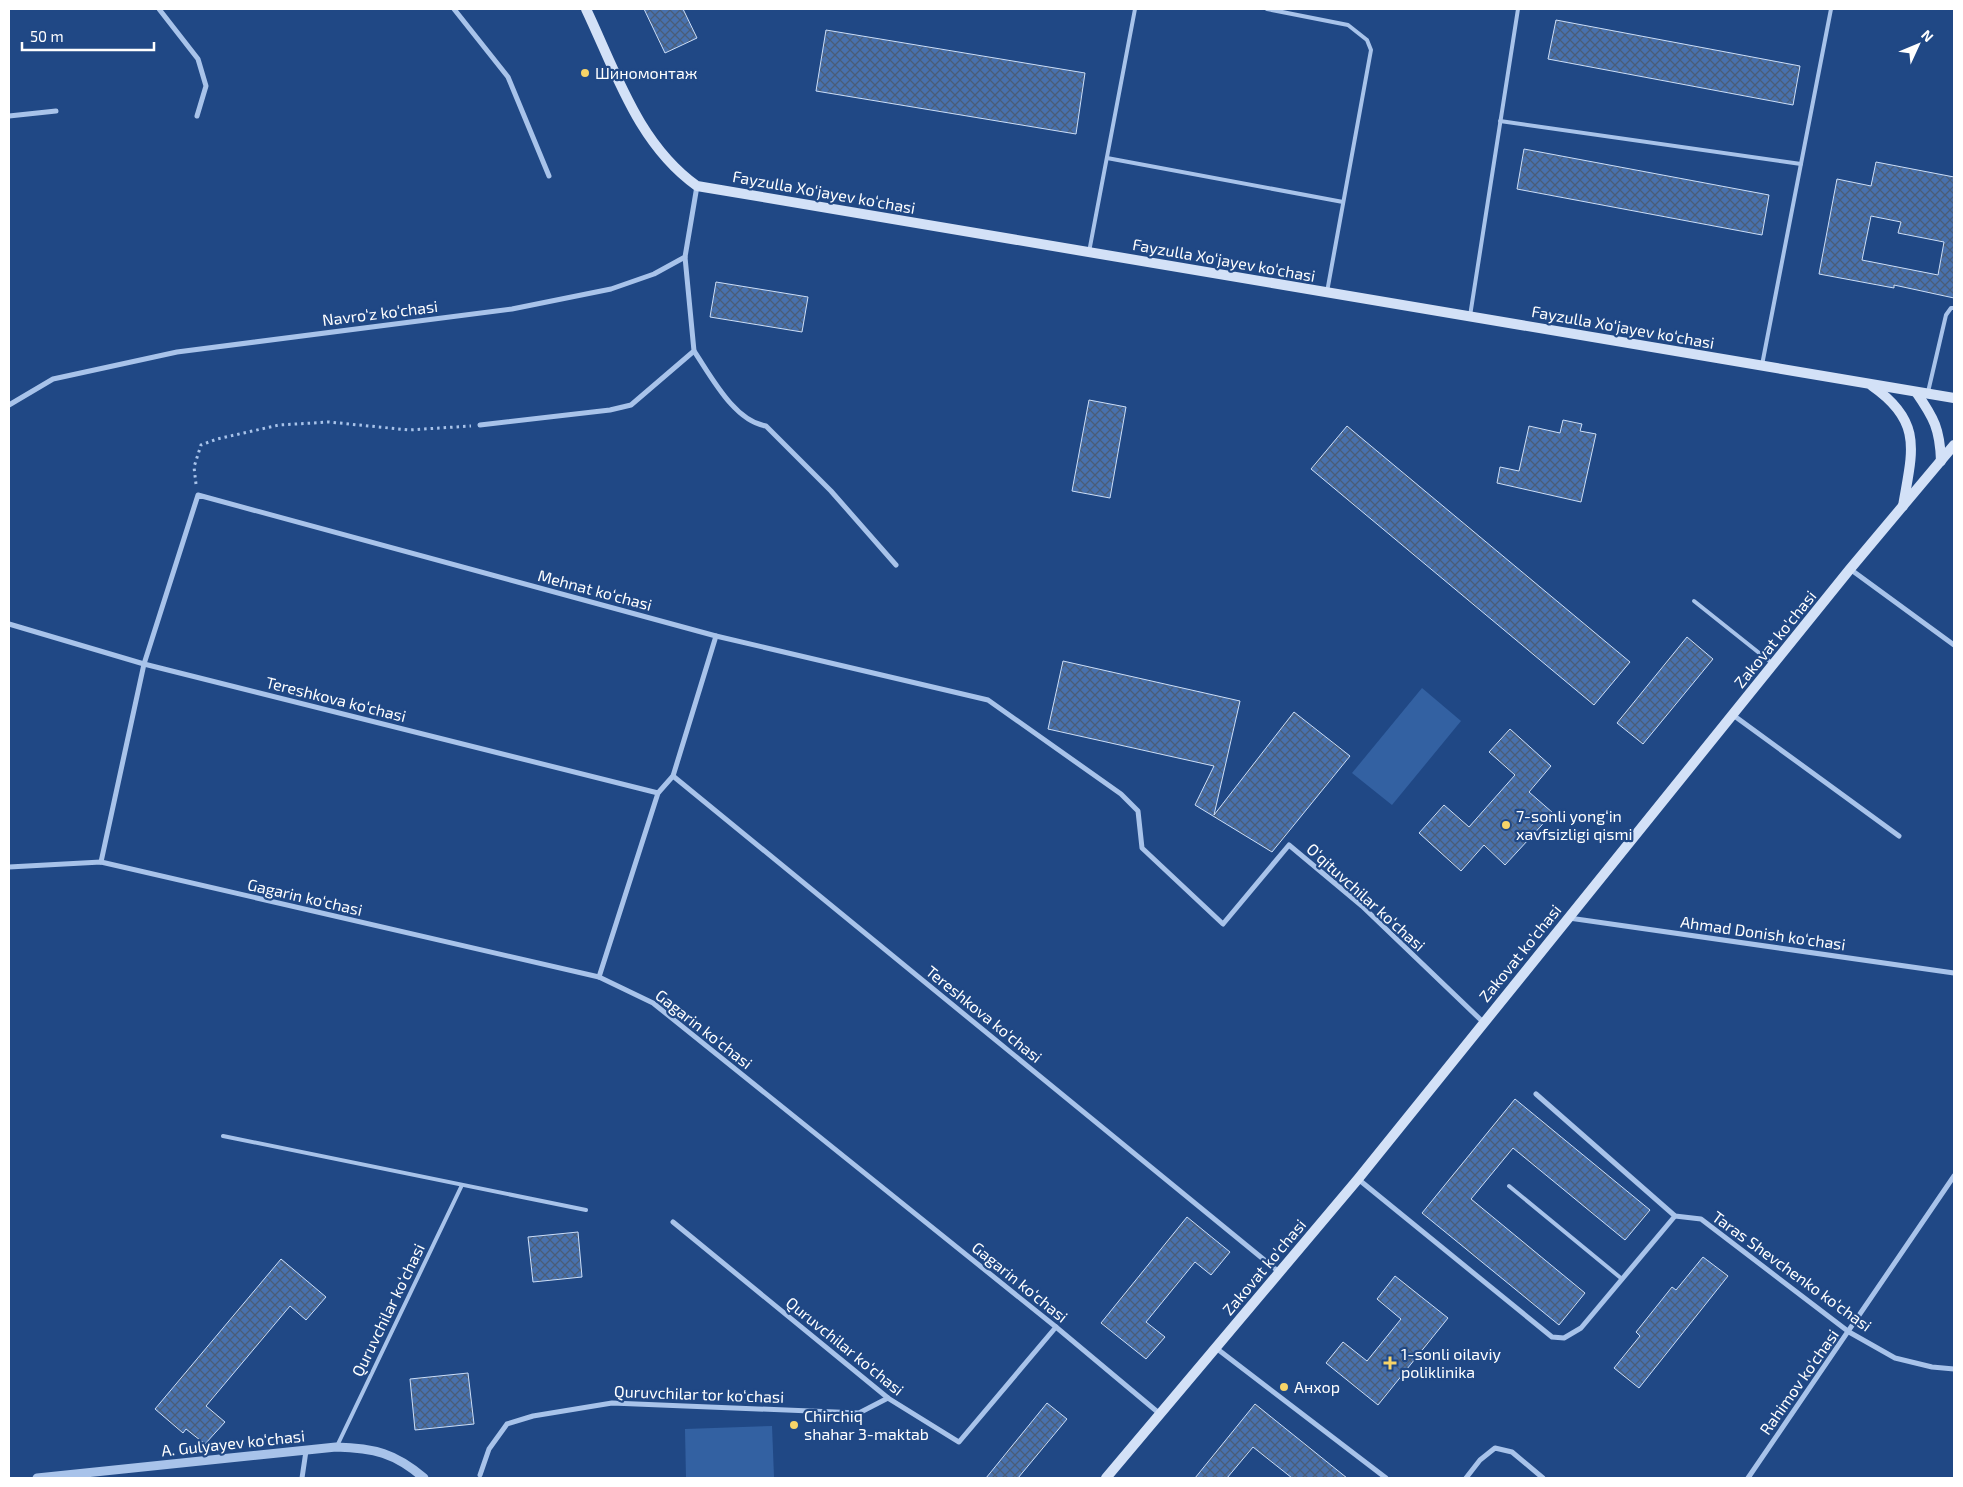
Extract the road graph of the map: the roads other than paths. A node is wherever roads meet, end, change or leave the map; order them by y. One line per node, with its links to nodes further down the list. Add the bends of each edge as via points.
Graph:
1 (159, 9): 10 (street, via 198,59 206,86)
2 (454, 9): 14 (street, via 508,77)
3 (586, 9): 15 (main road, via 645,132 674,167)
4 (1135, 9): 12 (lane)
5 (1267, 9): 16 (lane, via 1348,24 1367,40 1370,50)
6 (1518, 9): 11 (lane)
7 (1831, 9): 13 (lane)
8 (56, 111): 9 (street)
9 (9, 116)
10 (197, 116)
11 (1500, 121): 13 (lane); 21 (lane)
12 (1107, 158): 16 (lane); 17 (lane)
13 (1801, 164): 23 (lane)
14 (549, 176)
15 (697, 186): 17 (main road, Fayzulla Xo‘jayev ko‘chasi); 18 (street)
16 (1343, 202): 19 (lane)
17 (1089, 252): 19 (main road, Fayzulla Xo‘jayev ko‘chasi)
18 (685, 257): 22 (street); 28 (street, Navro‘z ko‘chasi, via 654,274 611,289 512,309 177,352 53,379)
19 (1327, 292): 21 (main road, Fayzulla Xo‘jayev ko‘chasi)
20 (1954, 308): 26 (lane, via 1946,315)
21 (1470, 316): 23 (main road, Fayzulla Xo‘jayev ko‘chasi)
22 (694, 351): 29 (street, via 631,406); 33 (street, via 727,401 756,424 766,426 831,491)
23 (1762, 366): 24 (main road, Fayzulla Xo‘jayev ko‘chasi)
24 (1869, 384): 25 (main road, Fayzulla Xo‘jayev ko‘chasi); 32 (main road, via 1899,410 1911,434 1912,454)
25 (1916, 392): 26 (main road, Fayzulla Xo‘jayev ko‘chasi); 31 (main road, via 1937,425)
26 (1928, 394): 27 (main road, Fayzulla Xo‘jayev ko‘chasi)
27 (1954, 398)
28 (9, 406)
29 (480, 425)
30 (1954, 445): 31 (main road, Zakovat ko'chasi)
31 (1941, 460): 32 (main road, Zakovat ko'chasi)
32 (1903, 507): 34 (main road, Zakovat ko'chasi)
33 (896, 565)
34 (1850, 570): 38 (street); 40 (main road, Zakovat ko'chasi)
35 (1694, 601): 40 (lane)
36 (9, 624): 39 (street, Tereshkova ko‘chasi)
37 (716, 636): 39 (street, Mehnat ko‘chasi, via 198,495); 41 (street, Mehnat ko‘chasi); 43 (street)
38 (1954, 645)
39 (144, 664): 44 (street, Tereshkova ko‘chasi); 46 (street)
40 (1773, 664): 42 (main road, Zakovat ko'chasi)
41 (988, 700): 51 (street, O‘qituvchilar ko‘chasi, via 1121,794 1138,811 1142,848 1223,924 1289,845 1362,906)
42 (1732, 715): 45 (street); 48 (main road, Zakovat ko'chasi)
43 (673, 776): 44 (street); 61 (street, Tereshkova ko‘chasi)
44 (658, 793): 50 (street)
45 (1899, 836)
46 (101, 862): 47 (street, Gagarin ko‘chasi); 50 (street, Gagarin ko‘chasi)
47 (9, 868)
48 (1569, 918): 49 (street, Ahmad Donish ko‘chasi); 51 (main road, Zakovat ko'chasi)
49 (1954, 974)
50 (599, 978): 63 (street, Gagarin ko‘chasi, via 653,1003)
51 (1483, 1022): 55 (main road, Zakovat ko'chasi)
52 (1536, 1094): 59 (street)
53 (223, 1136): 56 (lane)
54 (1954, 1176): 64 (street, Rahimov ko‘chasi)
55 (1358, 1179): 61 (main road, Zakovat ko'chasi); 62 (street, via 1552,1337 1564,1338 1581,1328)
56 (462, 1185): 58 (lane); 69 (lane, Quruvchilar ko‘chasi)
57 (1509, 1186): 62 (lane)
58 (586, 1210)
59 (1675, 1216): 62 (street); 64 (street, Taras Shevchenko ko‘chasi, via 1701,1219)
60 (673, 1222): 67 (street, Quruvchilar ko‘chasi)
61 (1279, 1272): 65 (main road, Zakovat ko'chasi)
62 (1622, 1279)
63 (1056, 1327): 67 (street, Quruvchilar ko‘chasi, via 959,1442); 68 (street, Gagarin ko‘chasi)
64 (1849, 1332): 66 (street, Taras Shevchenko ko‘chasi, via 1894,1358); 79 (street, Rahimov ko‘chasi)
65 (1216, 1348): 68 (main road, Zakovat ko'chasi); 76 (street)
66 (1954, 1369)
67 (888, 1398): 71 (street, Quruvchilar tor ko‘chasi, via 859,1412 612,1403 533,1416 507,1424 489,1449)
68 (1160, 1414): 75 (main road, Zakovat ko'chasi)
69 (336, 1447): 70 (street, A. Gulyayev ko‘chasi); 74 (street, A. Gulyayev ko‘chasi, via 390,1454)
70 (306, 1451): 72 (street, A. Gulyayev ko‘chasi); 73 (street)
71 (480, 1475)
72 (37, 1478)
73 (302, 1478)
74 (424, 1478)
75 (1106, 1478)
76 (1386, 1478)
77 (1466, 1478): 78 (street, via 1495,1448 1512,1452)
78 (1543, 1478)
79 (1748, 1478)

